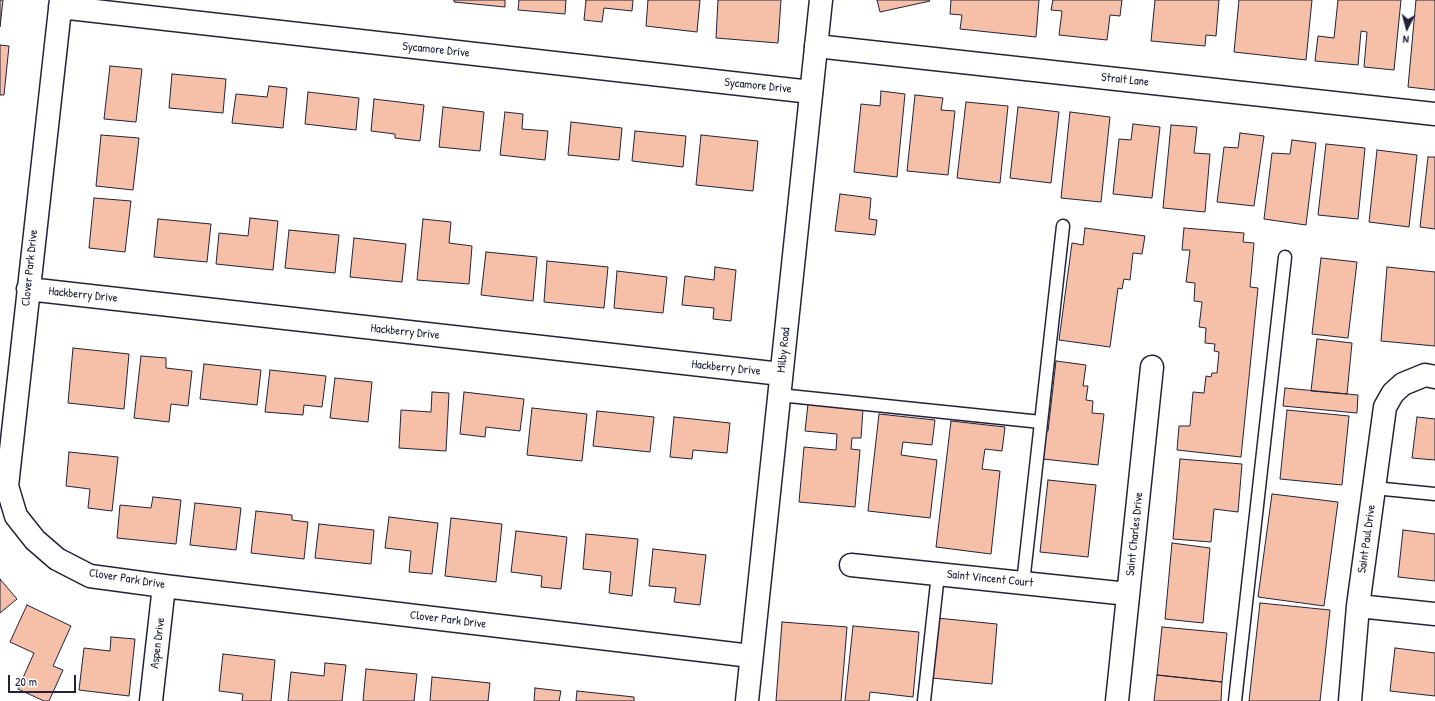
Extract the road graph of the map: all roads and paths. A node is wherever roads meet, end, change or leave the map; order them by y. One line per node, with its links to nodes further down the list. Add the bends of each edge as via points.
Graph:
1 (821, 0): 3 (street, Milby Road)
2 (60, 4): 4 (street, Sycamore Drive); 8 (street, Clover Park Drive)
3 (816, 46): 4 (street, Milby Road); 5 (street, Strait Lane)
4 (811, 92): 11 (street, Milby Road)
5 (1435, 114)
6 (1063, 226): 12 (lane)
7 (1285, 257): 27 (lane)
8 (28, 289): 11 (street, Hackberry Drive); 18 (street, Clover Park Drive, via 7,486 16,516 35,540 57,559 90,576)
9 (1152, 367): 19 (street, Saint Charles Drive)
10 (1435, 377): 13 (street, Saint Paul Drive, via 1425,375 1403,384 1393,393 1385,407)
11 (780, 384): 12 (lane); 22 (street, Milby Road)
12 (1041, 422): 17 (lane)
13 (1374, 488): 14 (lane); 20 (street, Saint Paul Drive)
14 (1435, 494)
15 (851, 565): 16 (street, Saint Vincent Court)
16 (938, 574): 17 (street, Saint Vincent Court); 25 (lane)
17 (1023, 583): 19 (street, Saint Vincent Court)
18 (164, 586): 22 (street, Clover Park Drive); 23 (street, Aspen Drive)
19 (1128, 594): 26 (street, Saint Charles Drive)
20 (1358, 606): 21 (street); 28 (street, Saint Paul Drive)
21 (1435, 614)
22 (752, 656): 24 (street, Milby Road)
23 (151, 701)
24 (747, 701)
25 (924, 701)
26 (1117, 701)
27 (1235, 701)
28 (1350, 701)

